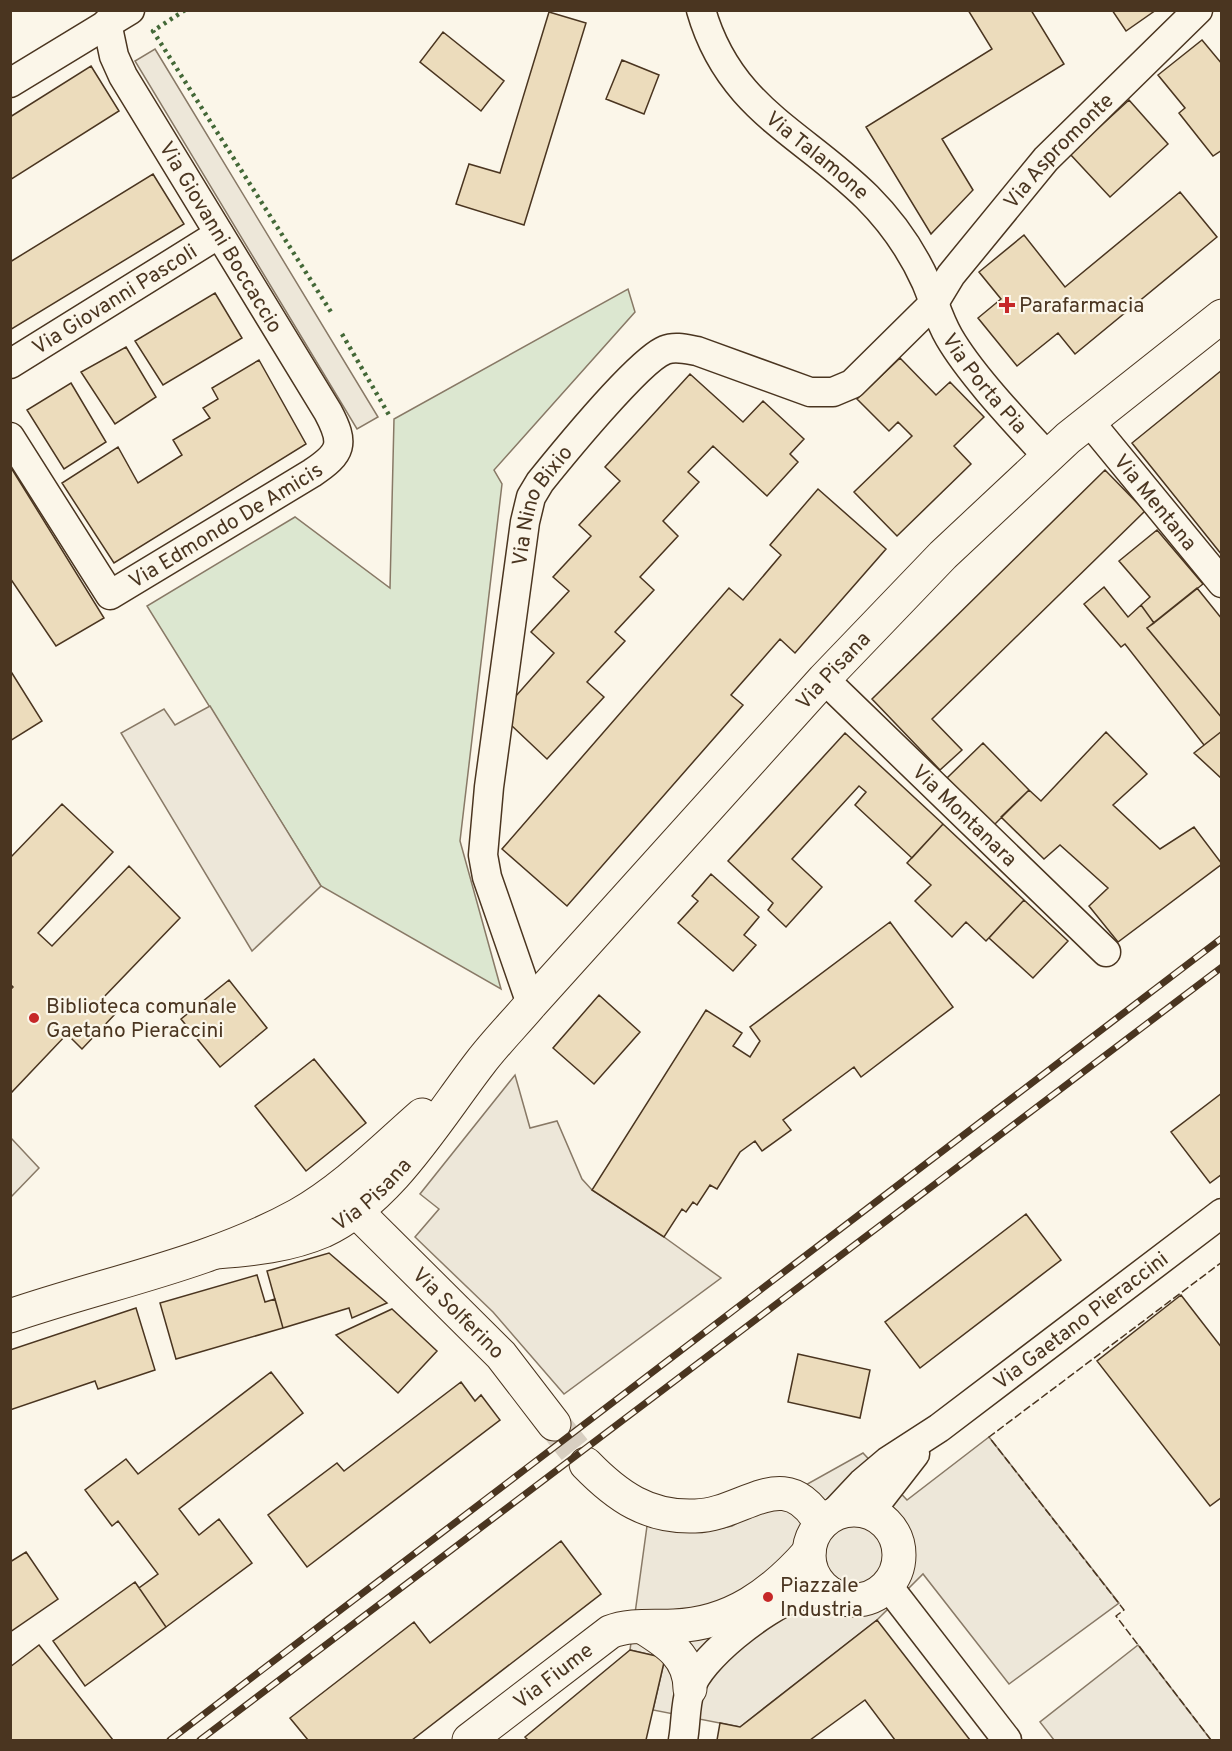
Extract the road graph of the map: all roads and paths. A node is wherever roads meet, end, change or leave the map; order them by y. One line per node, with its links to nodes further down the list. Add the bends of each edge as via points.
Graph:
1 (701, 10): 6 (street, Via Talamone, via 713,46 737,84 876,206 912,255)
2 (1198, 10): 6 (street, Via Aspromonte, via 1046,159 951,275)
3 (119, 17): 4 (street); 5 (street, Via Giovanni Boccaccio, via 114,56)
4 (10, 83)
5 (219, 234): 8 (street, Via Giovanni Pascoli); 11 (street, Via Giovanni Boccaccio, via 328,412 339,438)
6 (934, 303): 12 (street, Via Porta Pia, via 959,352); 16 (street, Via Nino Bixio, via 863,375 833,393 810,392 697,351 664,350 640,369 535,490 518,564 483,855 487,878)
7 (1221, 316): 9 (main road, Via Pisana)
8 (10, 364)
9 (1089, 421): 12 (main road, Via Pisana); 13 (street, Via Mentana)
10 (10, 436): 11 (street, Via Edmondo De Amicis, via 110,595 312,473 332,459)
11 (338, 449)
12 (1047, 456): 14 (main road, Via Pisana, via 943,555)
13 (1221, 583)
14 (824, 679): 15 (street, Via Montanara); 16 (main road, Via Pisana)
15 (1106, 952)
16 (531, 1004): 17 (main road, Via Pisana)
17 (481, 1062): 18 (main road, Via Pisana); 19 (main road, Via Pisana, via 420,1144)
18 (407, 1128): 19 (main road, via 353,1199); 21 (main road, Via Pisana, via 308,1209)
19 (355, 1210): 21 (main road, Via Pisana, via 298,1241); 23 (main road, Via Solferino, via 501,1355 524,1380)
20 (1221, 1213): 24 (street, Via Gaetano Pieraccini)
21 (216, 1252): 22 (main road, Via Pisana)
22 (10, 1316)
23 (554, 1424)
24 (939, 1428): 26 (street, Via Gaetano Pieraccini); 27 (street, Via Gaetano Pieraccini, via 877,1469)
25 (586, 1464): 27 (main road, via 622,1497 646,1510 678,1516 713,1514 759,1496 788,1494 804,1502)
26 (870, 1512): 27 (main road, via 857,1510); 28 (main road, via 892,1531 898,1544 900,1559)
27 (820, 1531): 29 (main road, via 810,1567 816,1581); 30 (main road, via 776,1586 724,1617 699,1625)
28 (888, 1586): 29 (main road, via 865,1600 846,1600); 34 (street)
29 (828, 1592): 31 (street, via 793,1598 740,1631 714,1656)
30 (644, 1628): 31 (main road, via 676,1650 686,1666); 32 (main road, Via Fiume, via 617,1629 601,1637)
31 (690, 1689): 33 (street)
32 (469, 1740)
33 (683, 1740)
34 (1007, 1740)

